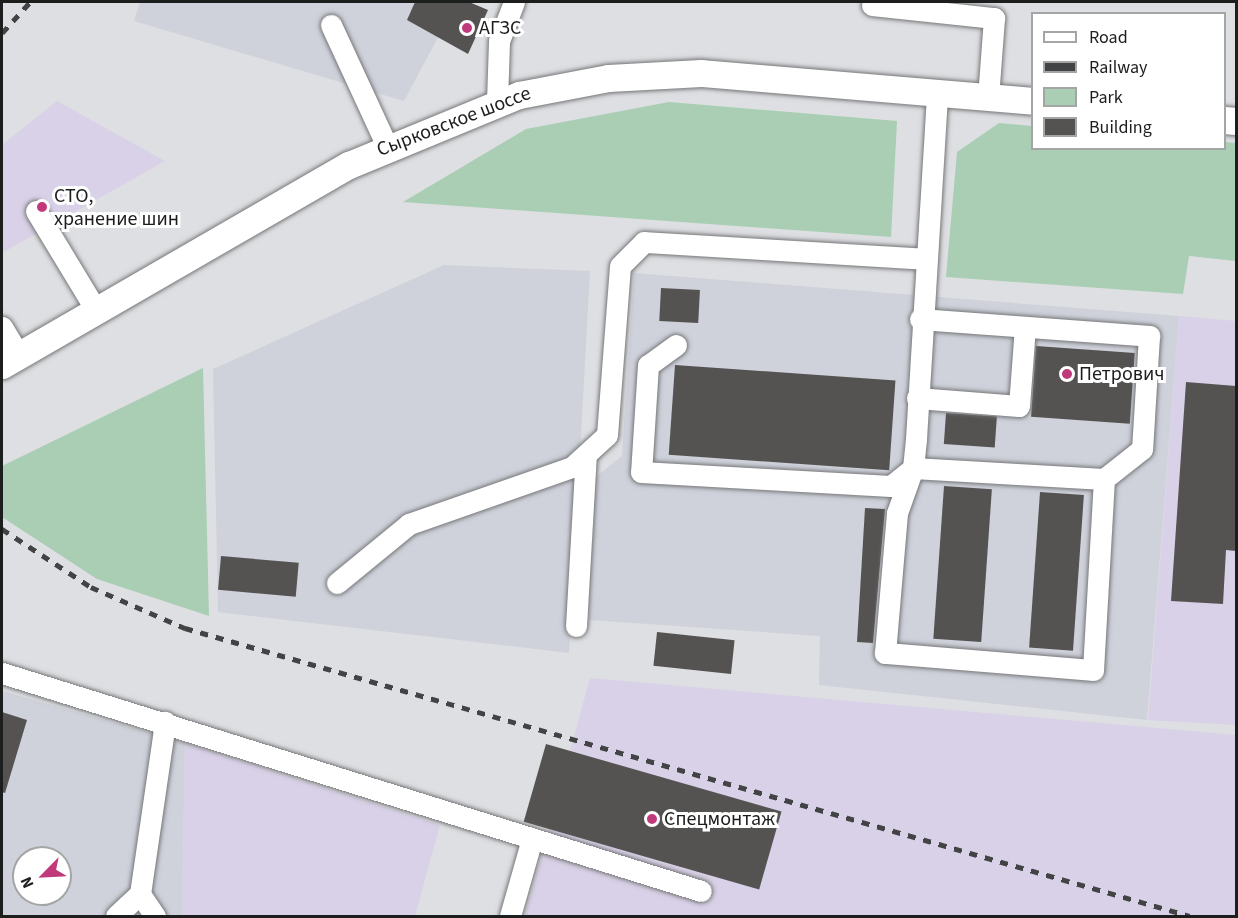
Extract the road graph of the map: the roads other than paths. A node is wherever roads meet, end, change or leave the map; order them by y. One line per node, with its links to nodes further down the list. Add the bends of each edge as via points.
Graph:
1 (514, 2): 7 (lane, via 499,41)
2 (872, 5): 5 (lane, via 994,18)
3 (331, 25): 8 (lane)
4 (938, 92): 5 (main road, Сырковское шоссе); 7 (main road, Сырковское шоссе, via 701,73 646,74 562,85); 10 (lane)
5 (988, 97): 6 (main road, Сырковское шоссе)
6 (1031, 101)
7 (497, 102): 8 (main road, Сырковское шоссе)
8 (387, 146): 11 (main road, Сырковское шоссе)
9 (36, 211): 11 (lane)
10 (926, 259): 12 (lane); 18 (lane, via 644,242 620,266 607,435)
11 (96, 310): 16 (main road, Сырковское шоссе)
12 (920, 319): 14 (lane); 17 (lane)
13 (2, 327): 16 (lane)
14 (1025, 327): 17 (lane, via 1019,406); 20 (lane, via 1149,336 1142,449)
15 (676, 345): 19 (lane, via 648,365 641,472 891,486)
16 (10, 360)
17 (917, 398): 19 (lane)
18 (586, 455): 21 (lane, via 572,467 409,524); 22 (lane)
19 (913, 468): 20 (lane); 20 (lane, via 897,513 885,653 1093,670)
20 (1104, 479)
21 (337, 583)
22 (576, 626)
23 (2, 674): 24 (lane)
24 (165, 722): 25 (lane); 27 (lane)
25 (532, 839): 26 (lane); 30 (lane)
26 (701, 891)
27 (140, 894): 28 (lane); 29 (lane)
28 (116, 916)
29 (155, 916)
30 (510, 916)

